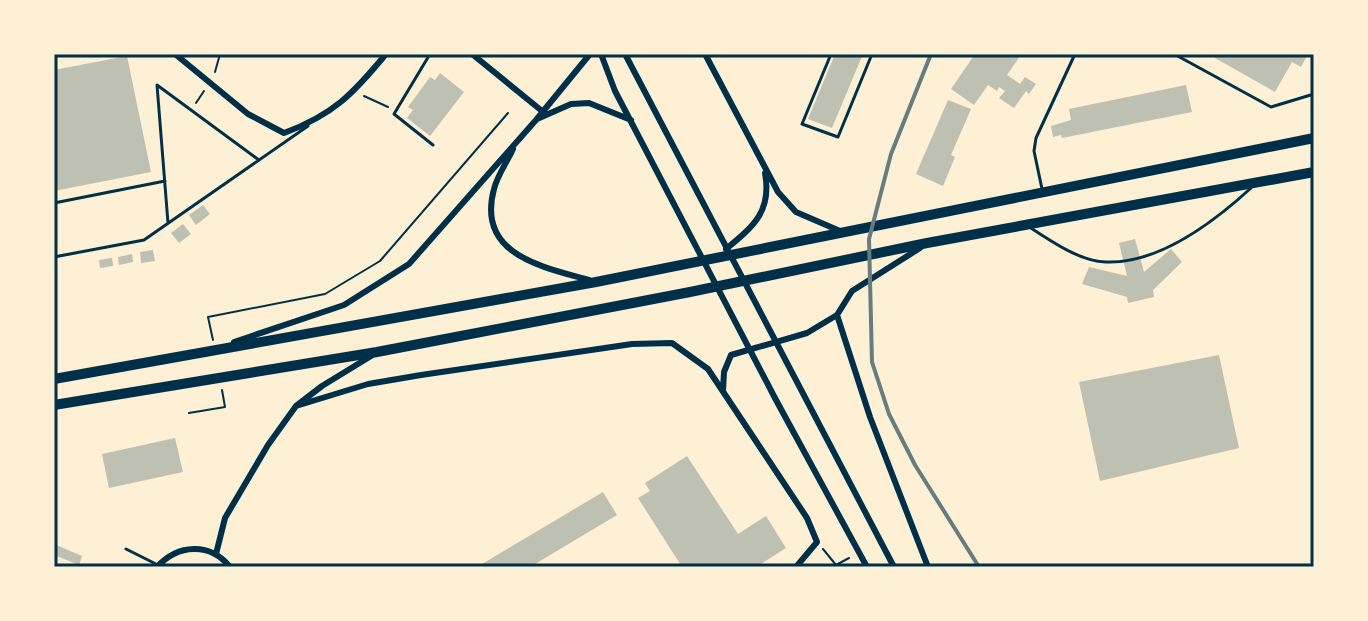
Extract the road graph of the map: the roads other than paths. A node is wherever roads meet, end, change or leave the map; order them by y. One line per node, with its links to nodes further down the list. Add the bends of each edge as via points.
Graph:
1 (60, 54): 14 (lane)
2 (175, 54): 19 (street, via 248,114 284,133)
3 (386, 54): 19 (street, via 357,89)
4 (430, 54): 22 (lane, via 394,114)
5 (472, 54): 16 (street)
6 (590, 54): 16 (street)
7 (601, 54): 18 (street)
8 (625, 54): 50 (street)
9 (705, 54): 24 (street)
10 (831, 54): 11 (lane, via 802,124 838,137)
11 (872, 54)
12 (1075, 54): 28 (lane, via 1036,138)
13 (1174, 54): 15 (lane, via 1271,107)
14 (54, 55)
15 (1314, 94)
16 (542, 111): 17 (street)
17 (536, 120): 18 (street, via 571,104 589,103); 21 (street)
18 (631, 120): 49 (street)
19 (315, 121): 23 (lane)
20 (1314, 138): 28 (highway)
21 (517, 140): 36 (street, via 494,189 491,217 501,241 521,259); 39 (street, via 409,264 344,305)
22 (433, 145)
23 (259, 160): 26 (lane, via 157,85); 30 (lane)
24 (764, 169): 32 (street, via 796,212); 35 (street, via 764,209 750,230)
25 (1314, 172): 27 (highway)
26 (165, 181): 29 (lane); 30 (lane)
27 (1257, 183): 31 (highway); 31 (lane, via 1190,236 1143,256 1106,262 1068,251)
28 (1043, 192): 32 (highway)
29 (54, 203)
30 (168, 223): 34 (lane, via 144,240)
31 (1025, 225): 33 (highway)
32 (843, 232): 35 (highway)
33 (927, 243): 37 (street, via 852,291); 38 (highway)
34 (54, 257)
35 (714, 259): 36 (highway)
36 (596, 282): 39 (highway)
37 (837, 315): 41 (street, via 807,333 731,355); 51 (street)
38 (377, 352): 42 (highway); 43 (street)
39 (196, 355): 40 (highway)
40 (54, 379)
41 (723, 391): 43 (street, via 708,369 672,343 632,344 368,384); 48 (street, via 807,518 817,542)
42 (54, 405)
43 (296, 406): 45 (street, via 225,518)
44 (126, 549): 46 (lane)
45 (216, 554): 46 (street, via 186,548); 47 (street)
46 (158, 566)
47 (230, 567)
48 (796, 567)
49 (867, 567)
50 (894, 567)
51 (928, 567)

